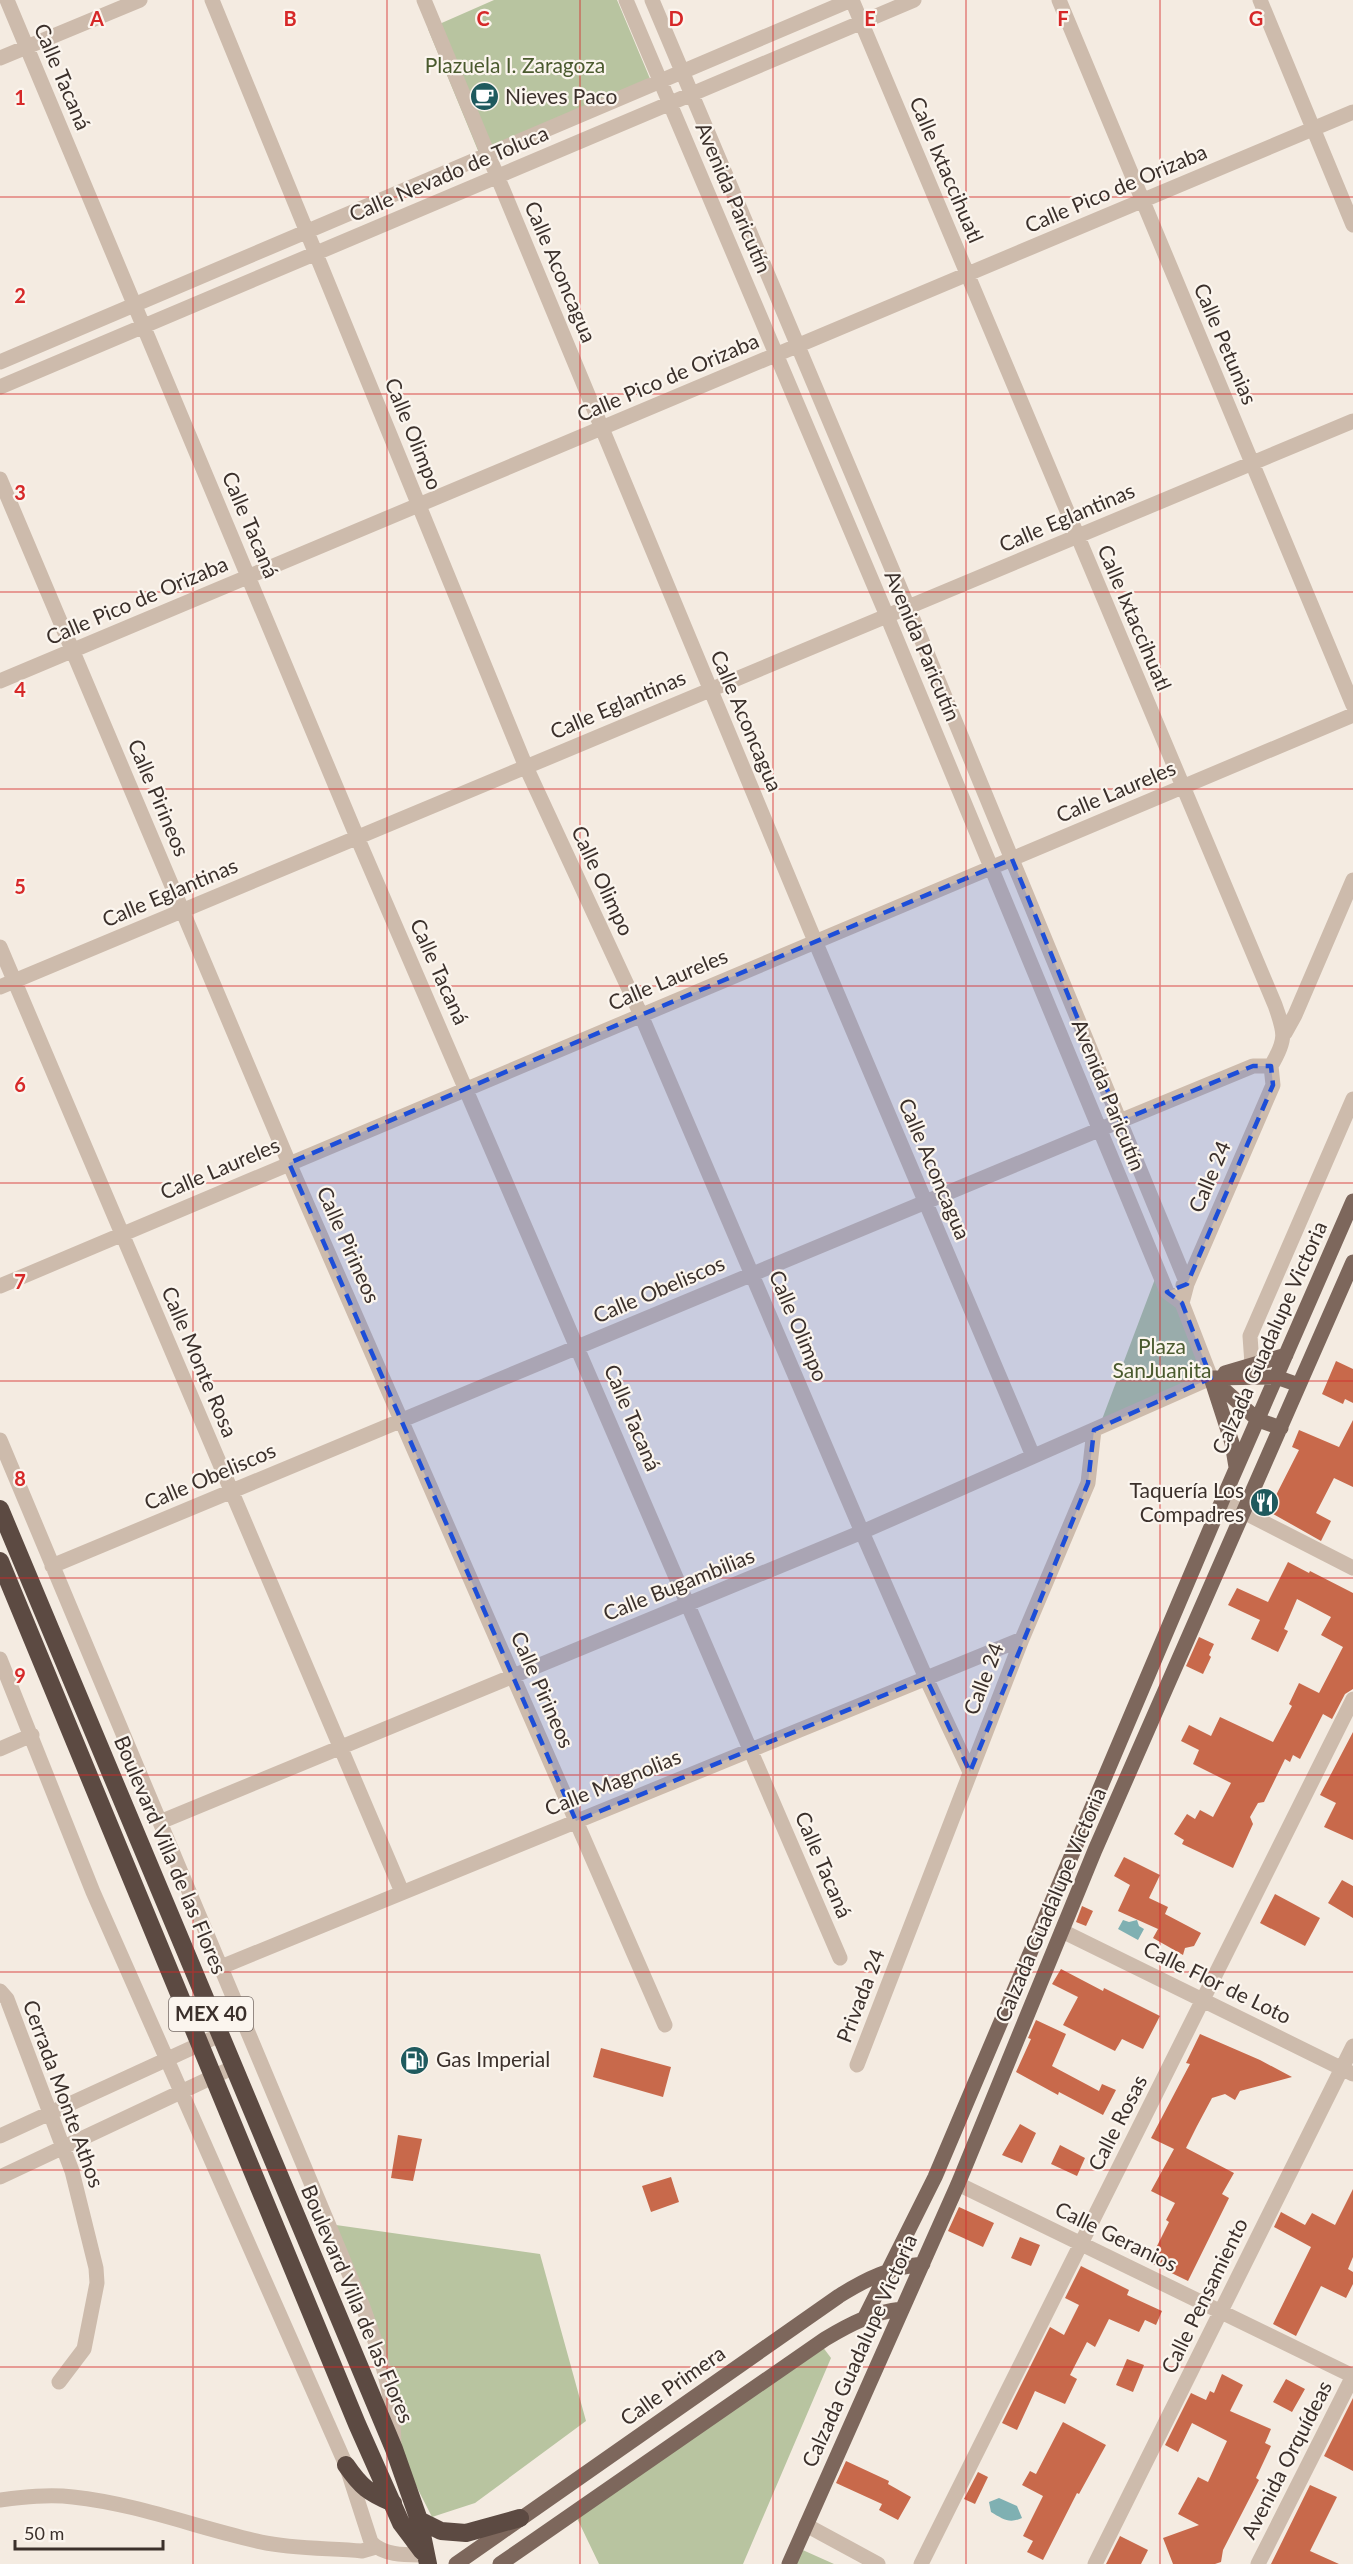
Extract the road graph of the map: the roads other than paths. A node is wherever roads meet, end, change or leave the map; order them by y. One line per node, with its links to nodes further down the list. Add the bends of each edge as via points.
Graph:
1 (7, 0): 12 (street, Calle Tacaná)
2 (140, 0): 12 (street)
3 (212, 0): 24 (street, Calle Olimpo)
4 (424, 0): 20 (street, Calle Aconcagua)
5 (626, 0): 15 (street, Avenida Paricutín)
6 (652, 0): 14 (street, Avenida Paricutín)
7 (852, 0): 11 (street, Calle Ixtaccihuatl); 14 (street, Calle Nevado de Toluca)
8 (914, 0): 11 (street, Calle Nevado de Toluca)
9 (1059, 0): 22 (street, Calle Petunias)
10 (1260, 0): 19 (street)
11 (861, 22): 16 (street, Calle Nevado de Toluca); 26 (street, Calle Ixtaccihuatl)
12 (27, 47): 13 (street); 27 (street, Calle Tacaná)
13 (0, 58)
14 (683, 72): 15 (street, Calle Nevado de Toluca); 16 (street, Avenida Paricutín)
15 (660, 81): 17 (street, Avenida Paricutín); 20 (street, Calle Nevado de Toluca)
16 (692, 94): 17 (street, Calle Nevado de Toluca); 29 (street, Avenida Paricutín)
17 (670, 104): 21 (street, Calle Nevado de Toluca); 30 (street, Avenida Paricutín)
18 (1353, 112): 19 (street, Calle Pico de Orizaba)
19 (1313, 129): 22 (street, Calle Pico de Orizaba); 23 (street)
20 (488, 154): 21 (street, Calle Aconcagua); 24 (street, Calle Nevado de Toluca)
21 (497, 176): 25 (street, Calle Nevado de Toluca); 34 (street, Calle Aconcagua)
22 (1143, 201): 26 (street, Calle Pico de Orizaba); 35 (street, Calle Petunias)
23 (1353, 225)
24 (307, 231): 25 (street, Calle Olimpo); 27 (street, Calle Nevado de Toluca)
25 (316, 253): 28 (street, Calle Nevado de Toluca); 37 (street, Calle Olimpo)
26 (967, 275): 29 (street, Calle Pico de Orizaba); 38 (street, Calle Ixtaccihuatl)
27 (134, 305): 28 (street, Calle Tacaná); 31 (street, Calle Nevado de Toluca)
28 (144, 326): 32 (street, Calle Nevado de Toluca); 39 (street, Calle Tacaná)
29 (798, 346): 30 (street, Calle Pico de Orizaba); 40 (street, Avenida Paricutín)
30 (776, 355): 34 (street, Calle Pico de Orizaba); 41 (street, Avenida Paricutín)
31 (0, 362)
32 (0, 387)
33 (1353, 421): 35 (street, Calle Eglantinas)
34 (602, 428): 37 (street, Calle Pico de Orizaba); 44 (street, Calle Aconcagua)
35 (1252, 463): 38 (street, Calle Eglantinas); 45 (street, Calle Petunias)
36 (0, 479): 42 (street, Calle Pirineos)
37 (419, 505): 39 (street, Calle Pico de Orizaba); 47 (street, Calle Olimpo)
38 (1076, 536): 40 (street, Calle Eglantinas); 48 (street, Calle Ixtaccihuatl)
39 (248, 577): 42 (street, Calle Pico de Orizaba); 49 (street, Calle Tacaná)
40 (908, 606): 41 (street, Calle Eglantinas); 50 (street, Avenida Paricutín)
41 (887, 616): 44 (street, Calle Eglantinas); 51 (street, Avenida Paricutín)
42 (73, 651): 43 (street, Calle Pico de Orizaba); 53 (street, Calle Pirineos)
43 (0, 681)
44 (710, 690): 47 (street, Calle Eglantinas); 54 (street, Calle Aconcagua)
45 (1353, 705)
46 (1353, 715): 48 (street, Calle Laureles)
47 (526, 766): 49 (street, Calle Eglantinas); 57 (street, Calle Olimpo)
48 (1183, 787): 50 (street, Calle Laureles); 58 (street, Calle Ixtaccihuatl)
49 (357, 837): 53 (street, Calle Eglantinas); 60 (street, Calle Tacaná)
50 (1012, 859): 51 (street, Calle Laureles); 62 (street, Avenida Paricutín)
51 (991, 867): 54 (street, Calle Laureles); 63 (street, Avenida Paricutín)
52 (1353, 880): 58 (street)
53 (183, 910): 56 (street, Calle Eglantinas); 64 (street, Calle Pirineos)
54 (815, 941): 57 (street, Calle Laureles); 66 (street, Calle Aconcagua)
55 (0, 947): 56 (street, Calle Monte Rosa)
56 (7, 984): 67 (street, Calle Monte Rosa)
57 (641, 1014): 60 (street, Calle Laureles); 69 (street, Calle Olimpo)
58 (1284, 1033): 59 (street)
59 (1274, 1060): 62 (street, Calle Obeliscos); 70 (street, Calle 24, via 1273,1085)
60 (467, 1088): 64 (street, Calle Laureles); 74 (street, Calle Tacaná)
61 (1353, 1099): 76 (street, via 1250,1336)
62 (1119, 1121): 63 (street, Calle Obeliscos); 70 (street, Avenida Paricutín)
63 (1099, 1129): 66 (street, Calle Obeliscos); 72 (street, Avenida Paricutín)
64 (289, 1163): 67 (street, Calle Laureles); 80 (street, Calle Pirineos)
65 (1353, 1201): 75 (main road, Calzada Guadalupe Victoria)
66 (925, 1202): 69 (street, Calle Obeliscos); 85 (street, Calle Aconcagua)
67 (122, 1233): 71 (street, Calle Laureles); 87 (street, Calle Monte Rosa)
68 (1353, 1262): 79 (main road, Calzada Guadalupe Victoria)
69 (753, 1274): 74 (street, Calle Obeliscos); 91 (street, Calle Olimpo)
70 (1186, 1284): 72 (street); 73 (street)
71 (0, 1286)
72 (1167, 1292): 73 (street)
73 (1182, 1303): 78 (street)
74 (578, 1346): 80 (street, Calle Obeliscos); 95 (street, Calle Tacaná)
75 (1286, 1355): 76 (main road); 77 (main road, Calzada Guadalupe Victoria)
76 (1252, 1364): 78 (main road)
77 (1276, 1377): 78 (main road); 79 (main road); 81 (main road, Calzada Guadalupe Victoria)
78 (1211, 1378): 81 (main road); 83 (street, Calle Bugambilias); 86 (main road)
79 (1299, 1386): 82 (main road, Calzada Guadalupe Victoria)
80 (402, 1420): 87 (street, Calle Obeliscos); 98 (street, Calle Pirineos)
81 (1258, 1420): 82 (main road); 86 (main road, Calzada Guadalupe Victoria)
82 (1281, 1428): 90 (main road, Calzada Guadalupe Victoria)
83 (1094, 1430): 85 (street, Calle Bugambilias); 96 (street, Calle 24, via 1088,1483)
84 (0, 1440): 93 (street)
85 (1033, 1456): 91 (street, Calle Bugambilias)
86 (1237, 1468): 88 (main road, Calzada Guadalupe Victoria)
87 (231, 1491): 93 (street, Calle Obeliscos); 102 (street, Calle Monte Rosa)
88 (1222, 1501): 90 (street); 132 (main road, Calzada Guadalupe Victoria, via 935,2177)
89 (0, 1509): 116 (highway, Boulevard Villa de las Flores / MEX 40)
90 (1244, 1513): 94 (street); 109 (main road, Calzada Guadalupe Victoria)
91 (862, 1532): 95 (street, Calle Bugambilias); 99 (street, Calle Olimpo)
92 (0, 1561): 117 (highway, Boulevard Villa de las Flores / MEX 40)
93 (52, 1566): 107 (street)
94 (1353, 1568)
95 (689, 1604): 98 (street, Calle Bugambilias); 104 (street, Calle Tacaná)
96 (1022, 1639): 99 (street, Calle Magnolias); 105 (street, Calle 24)
97 (0, 1659): 101 (street)
98 (513, 1676): 102 (street, Calle Bugambilias); 106 (street, Calle Pirineos)
99 (926, 1678): 104 (street, Calle Magnolias); 105 (street, Calle Olimpo)
100 (1353, 1700): 114 (street, Calle Rosas)
101 (32, 1735): 103 (street); 119 (street, via 93,1892)
102 (340, 1747): 107 (street, Calle Bugambilias); 108 (street, Calle Monte Rosa)
103 (0, 1749)
104 (751, 1749): 106 (street, Calle Magnolias); 111 (street, Calle Tacaná)
105 (970, 1772): 110 (street, Calle 24)
106 (576, 1821): 108 (street, Calle Magnolias); 115 (street, Calle Pirineos)
107 (160, 1822): 112 (street)
108 (402, 1892): 112 (street, Calle Magnolias)
109 (1062, 1931): 114 (street, Calle Flor de Loto); 129 (main road, Calzada Guadalupe Victoria)
110 (904, 1942): 120 (street, Privada 24)
111 (840, 1958)
112 (220, 1967): 138 (street, via 363,2307 386,2373)
113 (0, 1990): 125 (street, Cerrada Monte Athos, via 7,1999)
114 (1203, 2000): 122 (street, Calle Flor de Loto); 130 (street, Calle Rosas)
115 (665, 2025)
116 (220, 2035): 117 (street); 121 (highway, Boulevard Villa de las Flores / MEX 40)
117 (202, 2044): 119 (street); 123 (highway, Boulevard Villa de las Flores / MEX 40)
118 (1353, 2046): 122 (street, Calle Pensamiento)
119 (167, 2059): 124 (street); 125 (street)
120 (857, 2065)
121 (234, 2067): 123 (street); 138 (highway, Boulevard Villa de las Flores / MEX 40)
122 (1347, 2071): 134 (street, Calle Pensamiento)
123 (215, 2076): 124 (street); 141 (highway, Boulevard Villa de las Flores / MEX 40)
124 (181, 2091): 127 (street); 139 (street)
125 (50, 2113): 126 (street); 127 (street, Cerrada Monte Athos)
126 (0, 2136)
127 (63, 2147): 128 (street); 137 (street, Cerrada Monte Athos, via 72,2170 97,2283 84,2349)
128 (0, 2177)
129 (958, 2184): 130 (street, Calle Geranios); 131 (main road, Calzada Guadalupe Victoria)
130 (1082, 2243): 134 (street, Calle Geranios); 151 (street, Calle Rosas)
131 (922, 2264): 132 (main road, Calle Primera); 133 (main road, Calzada Guadalupe Victoria)
132 (887, 2271): 135 (main road, Calzada Guadalupe Victoria); 142 (main road, Calle Primera, via 831,2302)
133 (902, 2309): 135 (main road); 144 (main road, Calzada Guadalupe Victoria)
134 (1221, 2311): 136 (street, Calle Geranios); 152 (street, Calle Pensamiento)
135 (866, 2317): 148 (main road, via 825,2339)
136 (1353, 2376): 153 (street, Avenida Orquídeas)
137 (59, 2382)
138 (394, 2449): 143 (highway, Boulevard Villa de las Flores / MEX 40)
139 (346, 2465): 141 (highway, via 370,2494); 145 (street, via 363,2523)
140 (0, 2500): 145 (street, via 71,2496 139,2509 265,2542 362,2551)
141 (393, 2503): 143 (highway, Boulevard Villa de las Flores / MEX 40)
142 (520, 2518): 143 (highway, via 484,2530 450,2533); 147 (main road, Calle Primera)
143 (410, 2522): 146 (highway, MEX 40)
144 (806, 2525): 149 (main road, Calzada Guadalupe Victoria); 150 (street)
145 (376, 2547): 146 (street)
146 (427, 2559)
147 (456, 2564)
148 (500, 2564)
149 (789, 2564)
150 (878, 2564)
151 (921, 2564)
152 (1095, 2564)
153 (1258, 2564)

